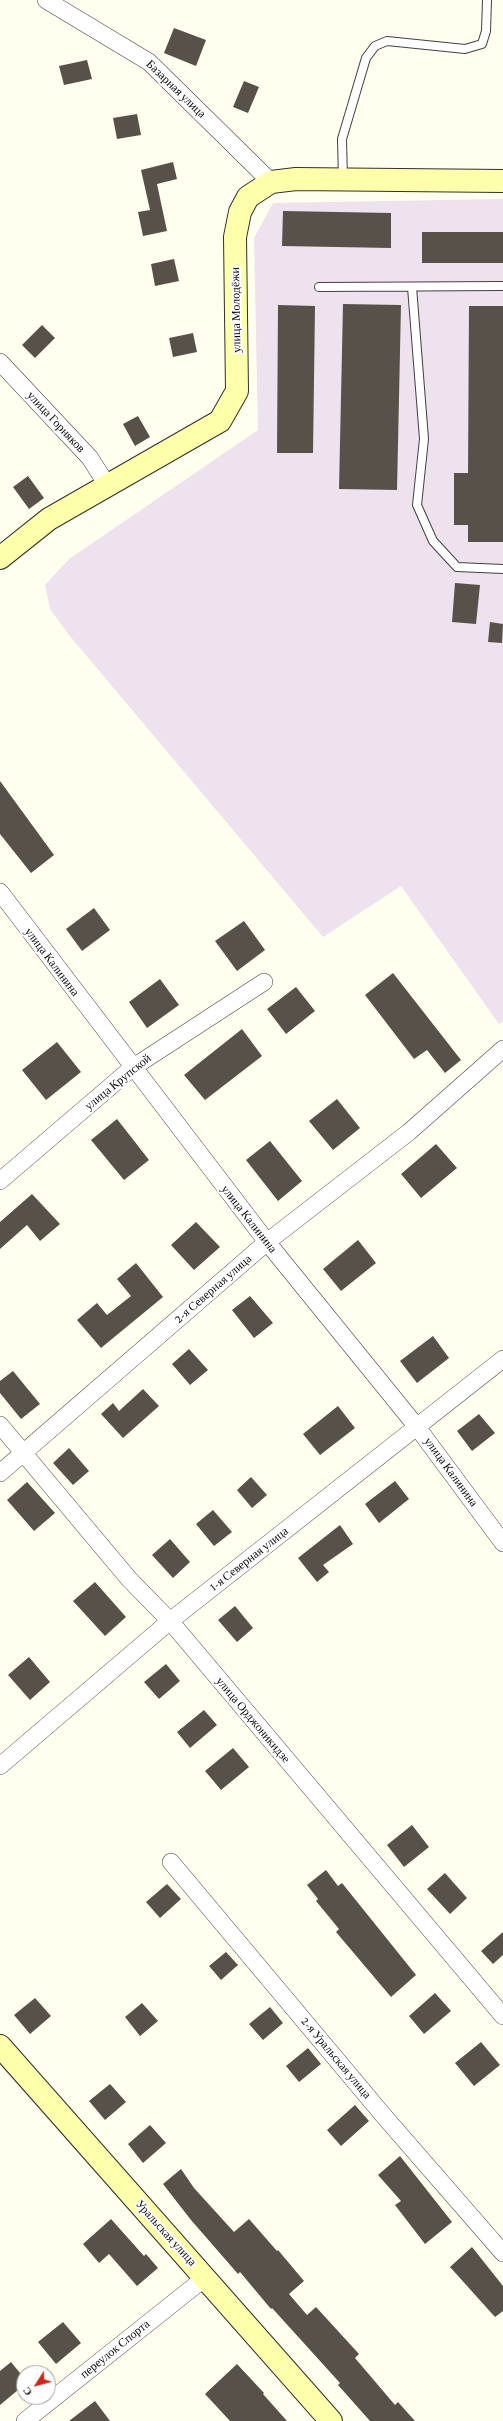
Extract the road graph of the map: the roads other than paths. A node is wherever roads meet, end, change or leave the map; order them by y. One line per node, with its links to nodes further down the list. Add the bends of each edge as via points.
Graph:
1 (46, 0): 5 (street, Базарная улица, via 149,62)
2 (487, 0): 3 (lane, via 486,31 482,44 465,49 387,41 375,46 366,58 342,139)
3 (343, 180): 4 (main road, улица Молодёжи); 5 (main road, улица Молодёжи, via 296,179)
4 (503, 181)
5 (271, 182): 10 (main road, улица Молодёжи, via 248,197 240,212 235,237 237,391 220,421)
6 (412, 286): 7 (lane); 8 (lane); 12 (lane, via 424,439 416,506 433,541 457,567)
7 (503, 286)
8 (319, 287)
9 (0, 362): 10 (street, улица Горняков, via 90,458)
10 (107, 485): 11 (main road, улица Молодёжи, via 49,519)
11 (0, 558)
12 (503, 569)
13 (0, 892): 16 (street, улица Калинина)
14 (264, 982): 16 (street, улица Крупской)
15 (503, 1049): 18 (street, 2-я Северная улица, via 409,1132)
16 (132, 1068): 17 (street, улица Крупской); 18 (street, улица Калинина)
17 (0, 1181)
18 (267, 1242): 21 (street, улица Калинина); 22 (street, 2-я Северная улица)
19 (503, 1359): 21 (street, 1-я Северная улица)
20 (0, 1425): 22 (street, улица Орджоникидзе)
21 (418, 1427): 24 (street, улица Калинина); 25 (street, 1-я Северная улица)
22 (22, 1454): 23 (street, 2-я Северная улица); 25 (street, улица Орджоникидзе, via 129,1579)
23 (0, 1473)
24 (503, 1543)
25 (170, 1621): 26 (street, 1-я Северная улица); 28 (street, улица Орджоникидзе)
26 (0, 1766)
27 (171, 1862): 30 (street, 2-я Уральская улица)
28 (503, 2016)
29 (0, 2046): 31 (main road, Уральская улица)
30 (503, 2253)
31 (206, 2277): 32 (street, переулок Спорта); 33 (main road, Уральская улица)
32 (25, 2421)
33 (331, 2421)

